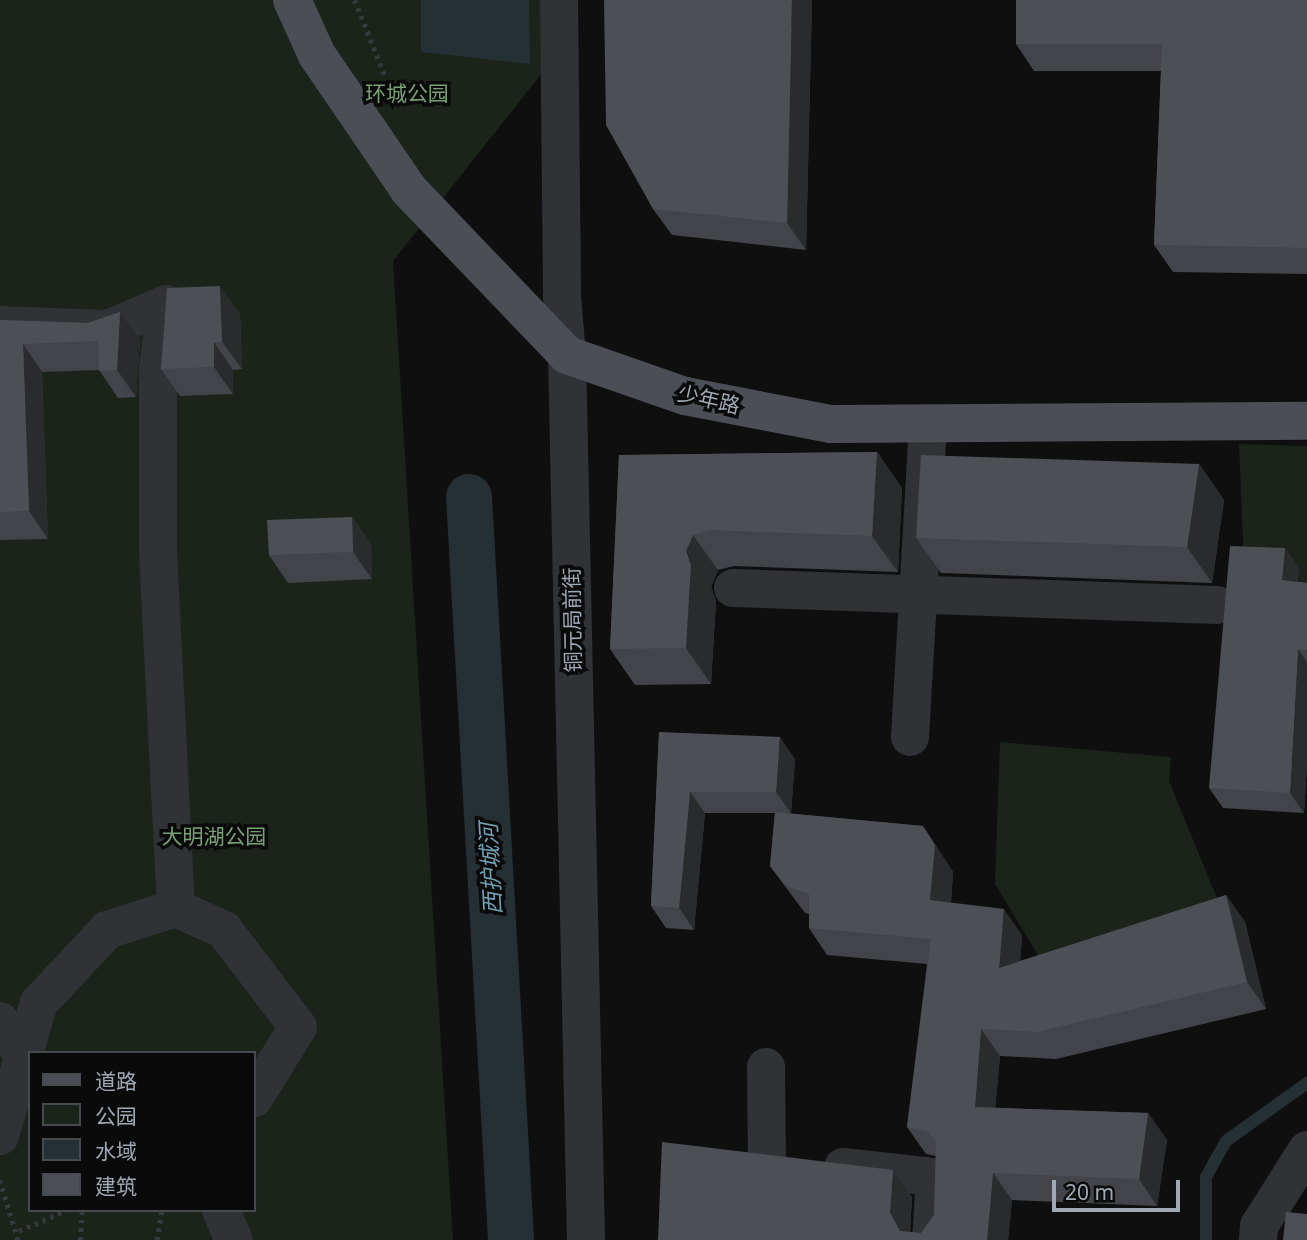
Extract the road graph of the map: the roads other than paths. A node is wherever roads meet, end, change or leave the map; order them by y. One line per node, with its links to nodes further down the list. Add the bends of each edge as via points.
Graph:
1 (292, 0): 4 (main road, 少年路, via 317,55 409,190)
2 (559, 0): 4 (street, 铜元局前街, via 561,283)
3 (0, 326): 11 (street, via 108,329 166,304 158,369 158,552)
4 (567, 355): 6 (main road, 少年路, via 685,396 818,422); 22 (street, 铜元局前街)
5 (1307, 421): 6 (main road, 少年路)
6 (928, 424): 8 (street)
7 (733, 588): 8 (street)
8 (917, 595): 9 (street); 10 (street)
9 (1217, 605)
10 (910, 737)
11 (176, 908): 13 (street, via 107,930 39,1003); 15 (street, via 223,930 298,1027)
12 (0, 1021): 13 (street)
13 (21, 1065): 16 (street)
14 (766, 1067): 19 (street)
15 (256, 1095)
16 (1, 1133)
17 (1307, 1150): 24 (street, via 1259,1226)
18 (728, 1155): 19 (street)
19 (767, 1159): 23 (street, via 935,1177)
20 (222, 1212): 21 (street)
21 (234, 1240)
22 (586, 1240)
23 (931, 1240)
24 (1258, 1240)

